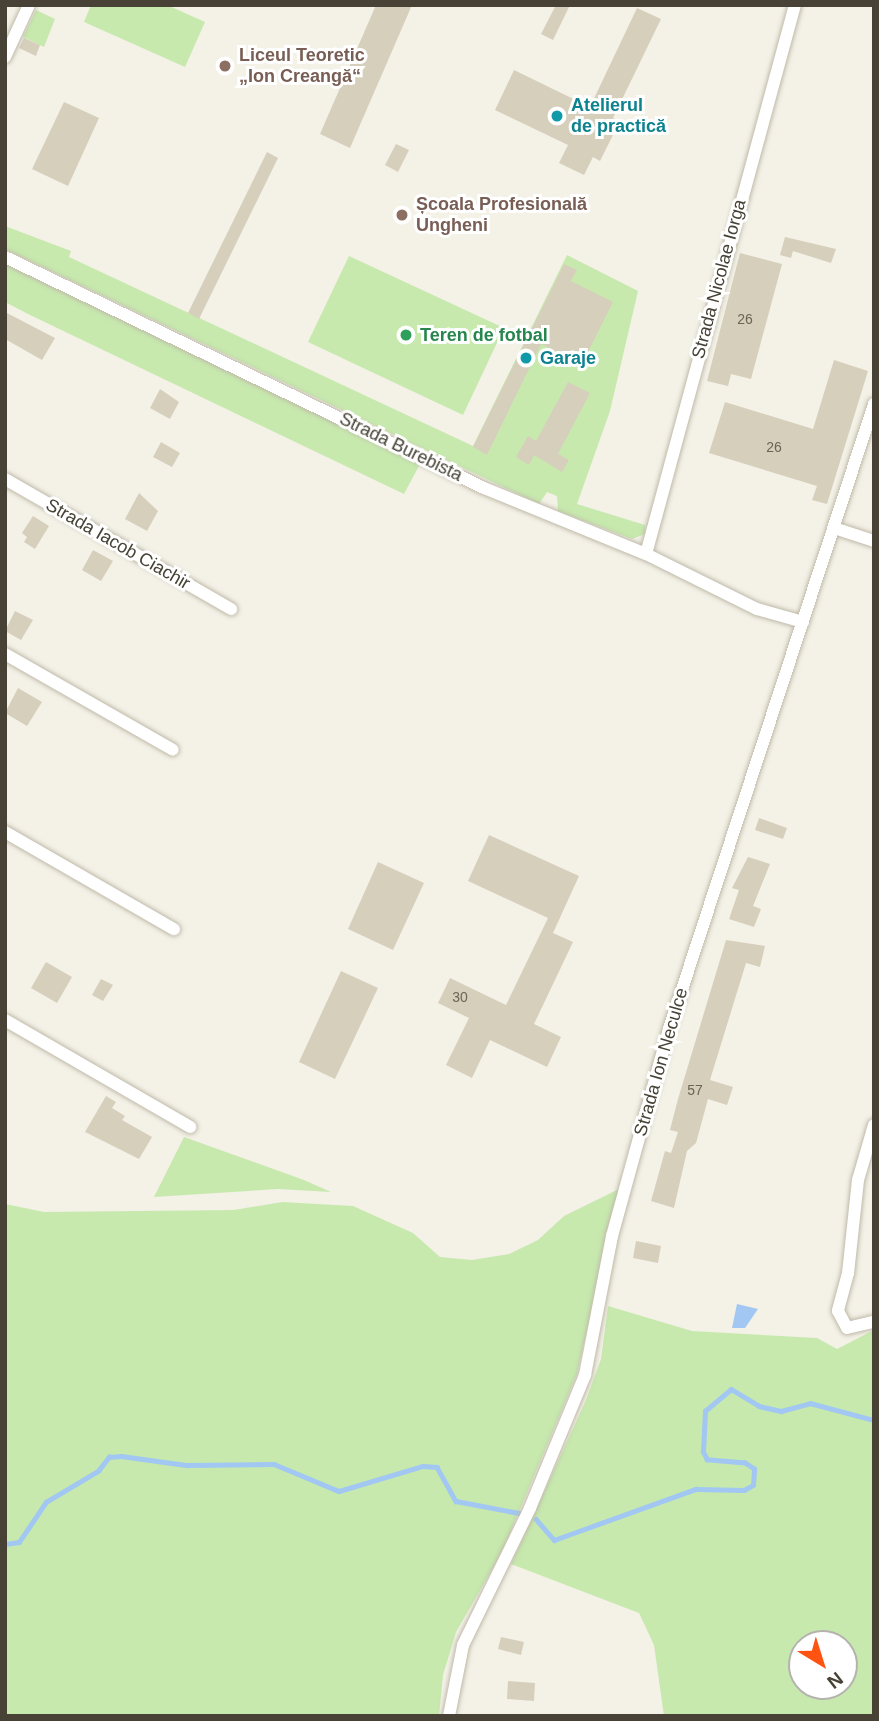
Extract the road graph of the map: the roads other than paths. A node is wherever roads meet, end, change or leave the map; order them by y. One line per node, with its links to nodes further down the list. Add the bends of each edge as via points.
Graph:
1 (29, 5): 3 (street)
2 (795, 5): 9 (street, Strada Nicolae Iorga)
3 (5, 57)
4 (5, 257): 9 (street, Strada Burebista, via 484,488)
5 (874, 404): 7 (street, Strada Ion Neculce)
6 (5, 479): 10 (street, Strada Iacob Ciachir)
7 (834, 528): 8 (street); 11 (street, Strada Ion Neculce)
8 (874, 541)
9 (646, 554): 11 (street, Strada Burebista, via 715,590)
10 (231, 609)
11 (803, 622): 20 (street, Strada Ion Neculce, via 666,1042 612,1236 585,1375 530,1508 463,1645)
12 (5, 654): 13 (street)
13 (173, 750)
14 (5, 832): 15 (street)
15 (174, 929)
16 (5, 1020): 18 (street)
17 (874, 1125): 19 (street, via 858,1180 838,1311 847,1328)
18 (190, 1127)
19 (874, 1322)
20 (449, 1716)

